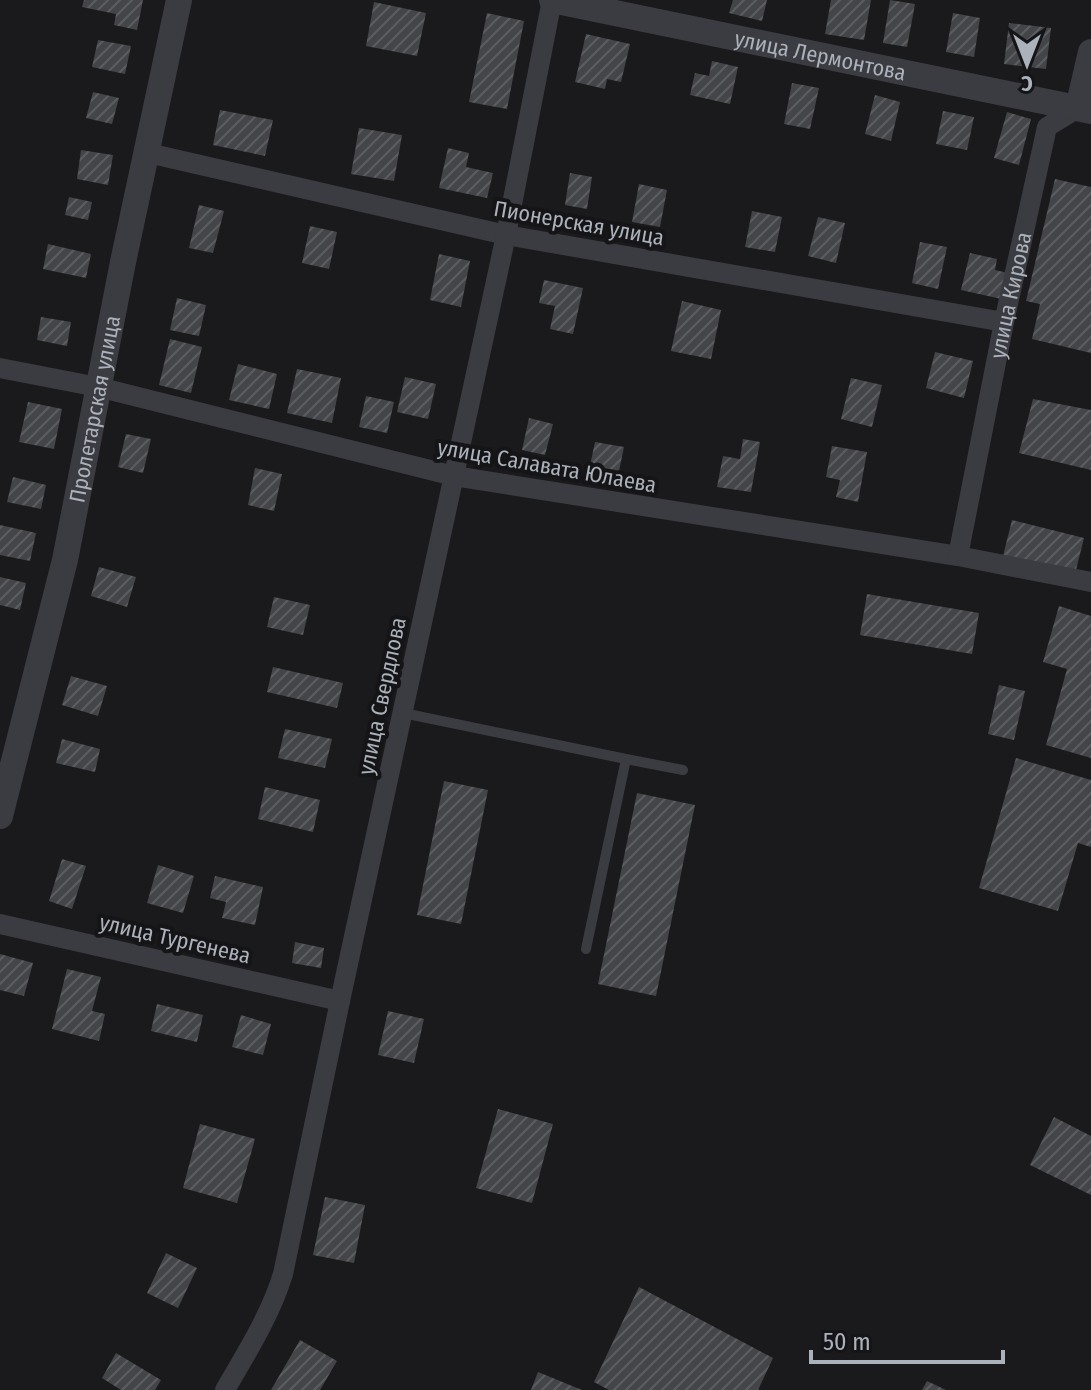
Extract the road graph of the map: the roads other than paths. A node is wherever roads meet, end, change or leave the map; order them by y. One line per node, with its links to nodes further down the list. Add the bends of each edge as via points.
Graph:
1 (179, 0): 5 (street, Пролетарская улица)
2 (552, 0): 4 (street, улица Лермонтова); 6 (street, улица Свердлова)
3 (1091, 52): 4 (street)
4 (1085, 109): 7 (street, улица Кирова, via 1047,127)
5 (148, 153): 6 (street, Пионерская улица); 9 (street, Пролетарская улица)
6 (506, 235): 7 (street, Пионерская улица); 10 (street, улица Свердлова)
7 (1004, 322): 11 (street, улица Кирова)
8 (0, 368): 9 (street, улица Салавата Юлаева)
9 (98, 387): 10 (street, улица Салавата Юлаева); 16 (street, Пролетарская улица, via 65,560)
10 (454, 476): 11 (street, улица Салавата Юлаева); 13 (street, улица Свердлова)
11 (958, 556): 12 (street, улица Салавата Юлаева)
12 (1091, 582)
13 (403, 713): 14 (lane); 19 (street, улица Свердлова)
14 (626, 759): 15 (lane); 18 (lane)
15 (683, 770)
16 (0, 816)
17 (0, 924): 19 (street, улица Тургенева)
18 (586, 949)
19 (340, 1001): 20 (street, улица Свердлова, via 283,1274 264,1324)
20 (225, 1390)

